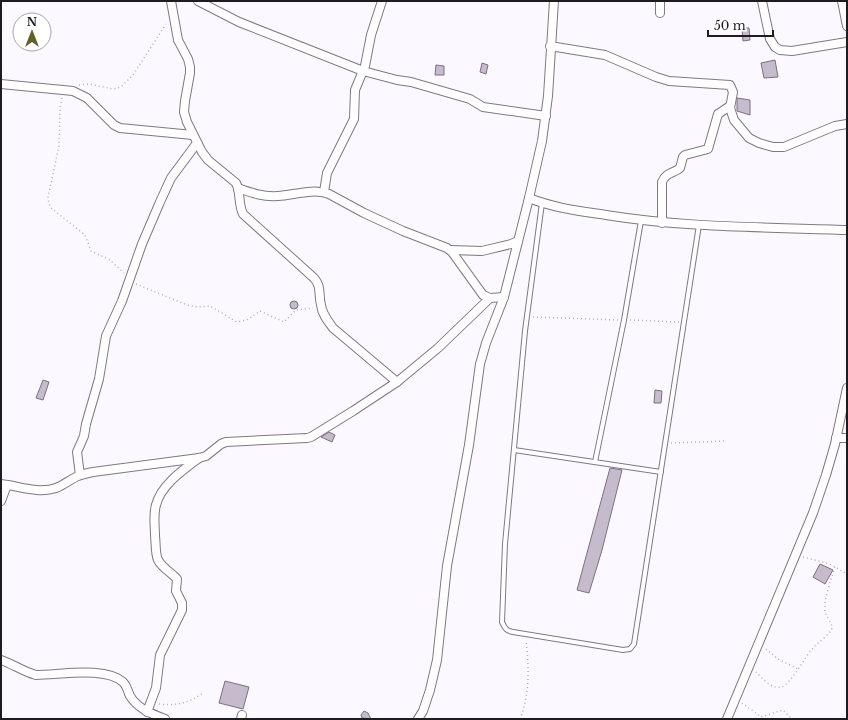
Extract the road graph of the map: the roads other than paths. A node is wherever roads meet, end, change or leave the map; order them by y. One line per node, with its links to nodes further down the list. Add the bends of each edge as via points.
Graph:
1 (171, 1): 17 (street, via 178,40 190,67 184,112)
2 (198, 1): 12 (street, via 239,22)
3 (382, 1): 12 (street)
4 (554, 1): 11 (street)
5 (660, 1): 8 (street)
6 (762, 1): 10 (street, via 770,39 780,50 792,51)
7 (842, 1): 9 (street)
8 (660, 13)
9 (847, 26)
10 (847, 42)
11 (550, 46): 14 (street, via 605,55 669,81 730,85); 15 (street)
12 (363, 71): 15 (street, via 470,99 483,107); 20 (street, via 355,90 354,120 327,173)
13 (1, 84): 17 (street, via 76,92 87,98 120,128)
14 (730, 106): 16 (street, via 734,120 749,138 773,147 791,145 835,126); 24 (street, via 716,117 708,150 685,155 680,168 668,173 663,179)
15 (546, 116): 21 (street)
16 (847, 124)
17 (193, 135): 18 (street)
18 (197, 143): 19 (street, via 208,160 236,183); 39 (street, via 171,178 162,196 106,336 99,379 84,436 77,452)
19 (238, 188): 20 (street, via 267,196); 31 (street, via 243,214 319,284 321,307 333,328)
20 (324, 192): 28 (street, via 364,213)
21 (529, 198): 22 (street); 27 (street)
22 (542, 203): 23 (street); 35 (lane, via 527,316)
23 (641, 220): 24 (street); 37 (lane)
24 (662, 222): 25 (street)
25 (699, 225): 26 (street); 38 (lane)
26 (847, 230)
27 (518, 241): 28 (street, via 482,251); 29 (street)
28 (450, 250): 30 (street, via 480,292)
29 (504, 297): 30 (street); 44 (street, via 480,364 469,445 447,566 437,660)
30 (490, 298): 31 (street, via 438,348)
31 (397, 382): 36 (street, via 311,437 223,442 206,456)
32 (847, 388): 33 (street)
33 (836, 438): 34 (street); 46 (street, via 813,513)
34 (847, 438)
35 (514, 450): 37 (lane); 38 (lane, via 505,544 502,622 504,628 508,631 622,650 627,650 634,644)
36 (199, 458): 39 (street); 43 (street, via 167,485 156,505 154,521 158,560 165,570 177,579 176,591 182,605 160,655 158,682)
37 (595, 462): 38 (lane)
38 (661, 472)
39 (80, 475): 40 (street, via 59,487 45,490)
40 (4, 484): 41 (street)
41 (1, 501)
42 (1, 660): 43 (street, via 36,675 107,674 122,681 132,699)
43 (147, 712): 45 (street)
44 (422, 717)
45 (165, 719)
46 (727, 719)

